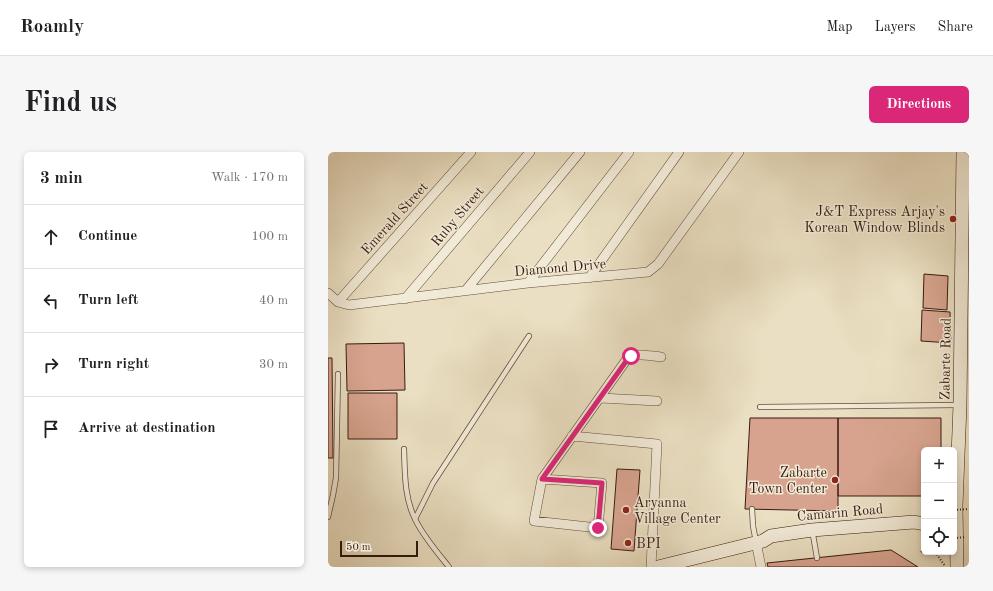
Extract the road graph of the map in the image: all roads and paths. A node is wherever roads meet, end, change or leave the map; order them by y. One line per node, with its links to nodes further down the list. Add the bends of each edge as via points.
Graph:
1 (471, 152): 14 (street, Emerald Street)
2 (530, 152): 13 (street, Ruby Street)
3 (580, 152): 11 (street)
4 (629, 152): 10 (street)
5 (679, 152): 9 (street)
6 (739, 152): 9 (street, Diamond Drive, via 653,269 641,274)
7 (963, 152): 8 (main road, Zabarte Road)
8 (966, 262): 20 (main road, Zabarte Road)
9 (588, 278): 10 (street, Diamond Drive)
10 (528, 283): 11 (street, Diamond Drive)
11 (466, 290): 13 (street, Diamond Drive)
12 (328, 293): 14 (street)
13 (405, 299): 14 (street, Diamond Drive, via 349,305)
14 (338, 302)
15 (529, 336): 28 (lane, via 433,483)
16 (661, 357): 18 (street, via 631,356)
17 (338, 374): 27 (lane, via 336,478)
18 (601, 398): 19 (street); 22 (street)
19 (657, 401)
20 (960, 405): 21 (lane); 29 (main road, Zabarte Road)
21 (760, 407)
22 (572, 436): 24 (street); 40 (street, via 657,444)
23 (404, 449): 28 (lane, via 407,495)
24 (542, 479): 24 (street, via 534,520 598,528 602,483)
25 (752, 509): 35 (lane, via 753,526)
26 (969, 509): 29 (path, bridge)
27 (328, 517)
28 (415, 519): 39 (lane)
29 (958, 519): 38 (main road, Zabarte Road)
30 (921, 524): 35 (main road, Camarin Road, via 812,530 771,536)
31 (921, 525): 32 (main road, Camarin Road)
32 (813, 535): 35 (main road, Camarin Road, via 773,542); 37 (lane)
33 (966, 537): 34 (path, bridge)
34 (957, 538)
35 (759, 541): 41 (main road, Camarin Road); 42 (street)
36 (938, 555): 38 (path)
37 (817, 558)
38 (951, 566)
39 (449, 567)
40 (651, 567)
41 (658, 567)
42 (761, 567)

